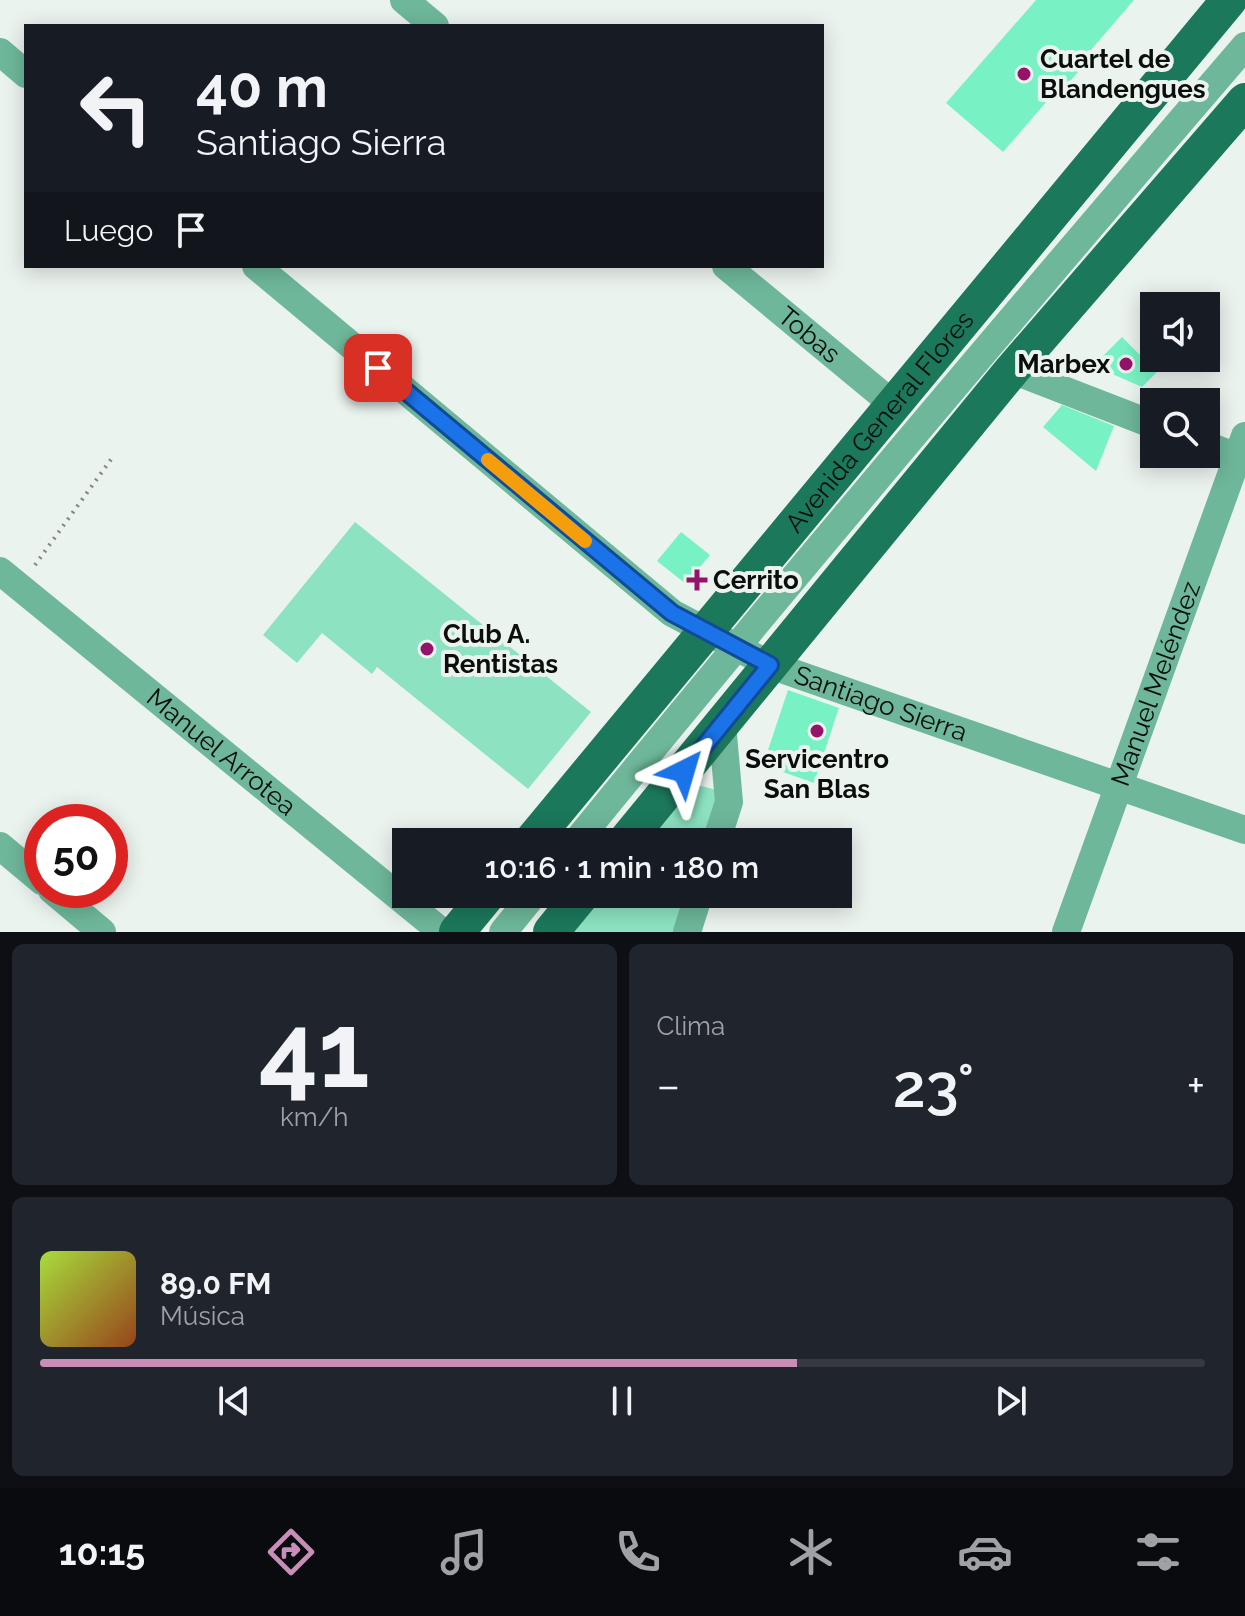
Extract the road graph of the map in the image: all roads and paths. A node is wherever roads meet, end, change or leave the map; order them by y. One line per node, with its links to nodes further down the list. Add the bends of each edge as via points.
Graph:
1 (404, 0): 3 (street)
2 (1229, 0): 11 (main road, Avenida General Flores)
3 (433, 24)
4 (1245, 46): 18 (street, Avenida General Flores)
5 (0, 52): 6 (street)
6 (24, 72)
7 (1245, 101): 10 (main road)
8 (258, 268): 17 (street, Santiago Sierra, via 672,613)
9 (728, 268): 11 (street, Tobas)
10 (1012, 370): 12 (street); 19 (main road)
11 (894, 405): 17 (main road, Avenida General Flores)
12 (1140, 420)
13 (1220, 447): 14 (street)
14 (1243, 451): 21 (street, Manuel Meléndez)
15 (112, 458): 16 (path)
16 (7, 582): 35 (street, Manuel Arrotea)
17 (704, 630): 18 (street, Santiago Sierra); 22 (main road, Avenida General Flores)
18 (736, 646): 19 (street, Santiago Sierra); 23 (street, Avenida General Flores)
19 (770, 665): 20 (main road); 21 (street, Santiago Sierra)
20 (722, 724): 24 (main road); 25 (street, via 729,802)
21 (1121, 785): 26 (street, Santiago Sierra); 40 (street, Manuel Meléndez)
22 (542, 828)
23 (587, 828)
24 (637, 828)
25 (721, 828)
26 (1245, 830)
27 (0, 846): 28 (street)
28 (24, 866)
29 (73, 908): 34 (street)
30 (477, 908): 36 (main road)
31 (523, 908): 37 (street)
32 (571, 908): 38 (main road)
33 (695, 908): 39 (street)
34 (102, 932)
35 (442, 932)
36 (457, 932)
37 (503, 932)
38 (551, 932)
39 (687, 932)
40 (1066, 932)

